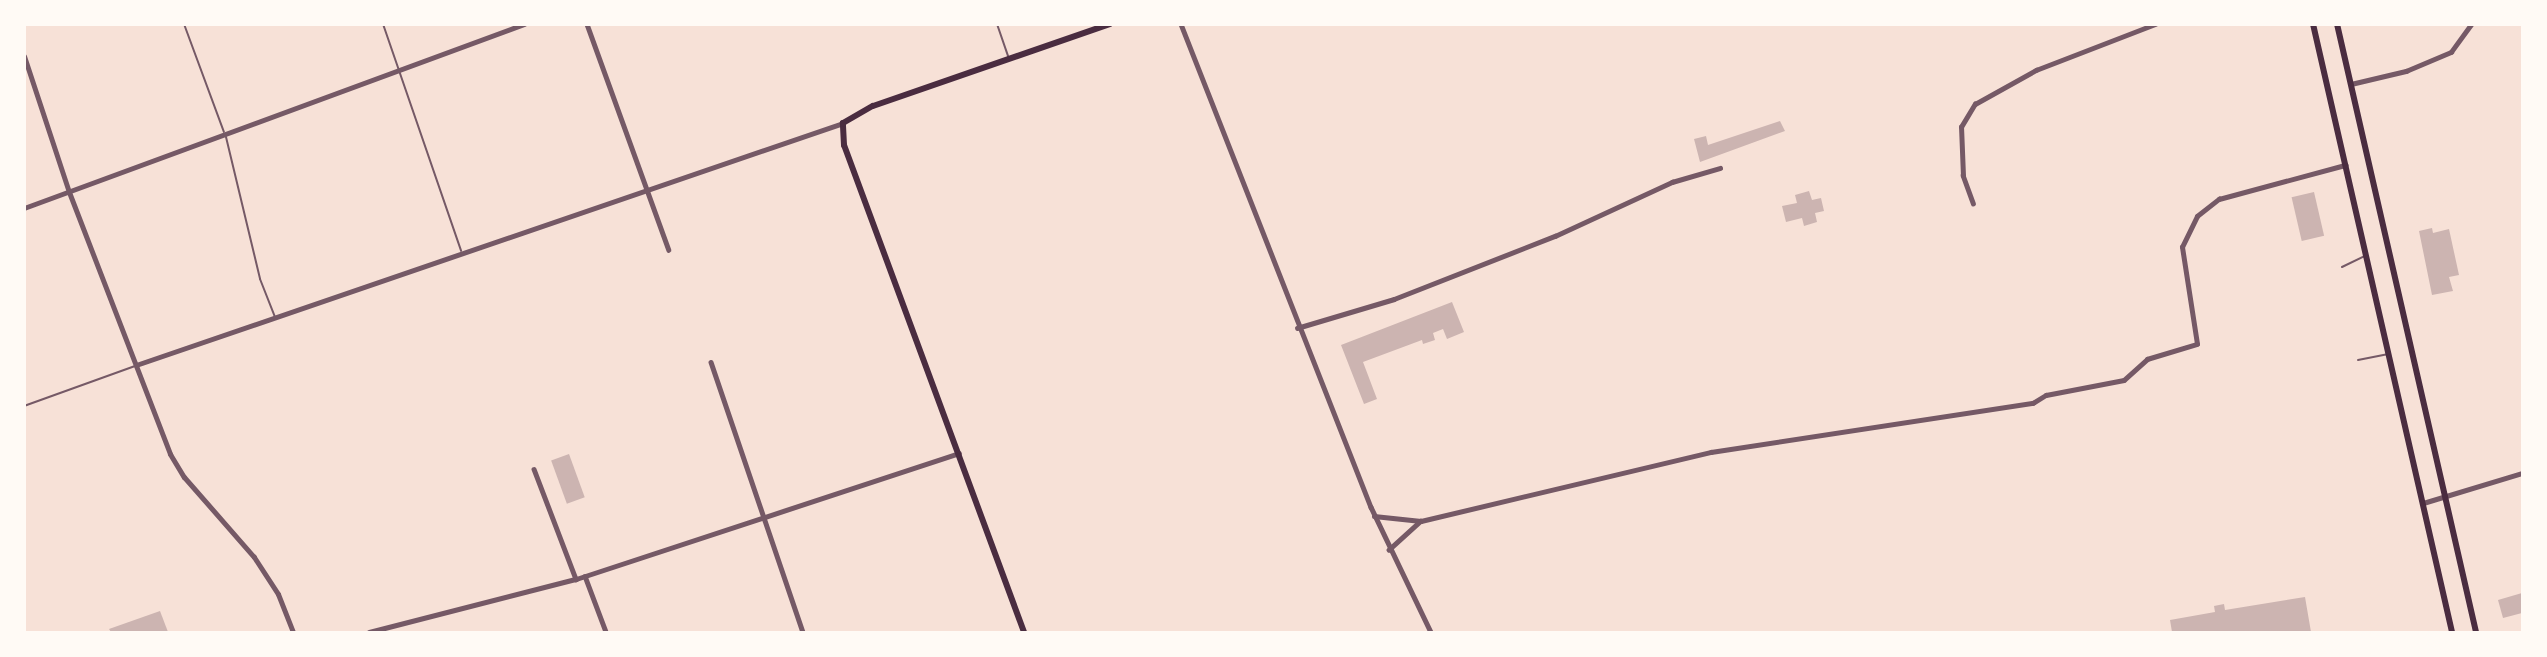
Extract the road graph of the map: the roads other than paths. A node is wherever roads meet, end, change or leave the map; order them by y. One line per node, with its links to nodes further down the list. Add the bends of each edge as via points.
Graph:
1 (184, 24): 17 (lane)
2 (383, 24): 14 (lane)
3 (524, 24): 14 (street)
4 (587, 24): 20 (street)
5 (997, 24): 13 (lane)
6 (1110, 24): 13 (main road)
7 (1181, 24): 29 (street)
8 (2155, 24): 22 (street, via 2036,70 1975,103 1961,127 1963,176)
9 (2313, 24): 18 (main road)
10 (2337, 24): 15 (main road)
11 (2471, 24): 15 (street, via 2451,52 2406,71)
12 (24, 56): 21 (street)
13 (1010, 62): 16 (main road, via 873,106)
14 (400, 70): 17 (street); 25 (lane)
15 (2351, 84): 38 (main road)
16 (842, 123): 20 (street); 35 (main road, via 844,145)
17 (226, 136): 21 (street); 28 (lane, via 260,279)
18 (2345, 165): 26 (main road); 42 (street, via 2219,199 2197,216 2182,247 2198,336 2192,348 2147,359 2115,383 2046,395 2033,403 1711,452)
19 (1720, 168): 29 (street, via 1672,182 1555,236 1394,299)
20 (646, 187): 24 (street); 25 (street)
21 (69, 192): 23 (street); 33 (street)
22 (1973, 204)
23 (24, 208)
24 (669, 250)
25 (461, 251): 28 (street)
26 (2366, 255): 27 (lane); 30 (main road)
27 (2342, 267)
28 (275, 317): 33 (street)
29 (1297, 328): 40 (street)
30 (2389, 354): 31 (lane); 39 (main road)
31 (2358, 360)
32 (710, 362): 41 (street)
33 (136, 365): 34 (lane); 47 (street, via 176,466 254,557 278,594)
34 (24, 406)
35 (959, 453): 41 (street); 51 (main road)
36 (534, 469): 45 (street)
37 (2522, 473): 38 (street)
38 (2446, 498): 39 (street); 54 (main road)
39 (2423, 503): 53 (main road)
40 (1374, 516): 42 (street); 43 (street)
41 (764, 520): 44 (street); 50 (street)
42 (1422, 521): 43 (street)
43 (1389, 550): 52 (street)
44 (585, 576): 45 (street); 49 (street)
45 (576, 579): 46 (street)
46 (396, 629): 48 (street)
47 (293, 632)
48 (369, 632)
49 (606, 632)
50 (803, 632)
51 (1024, 632)
52 (1431, 632)
53 (2452, 632)
54 (2476, 632)

